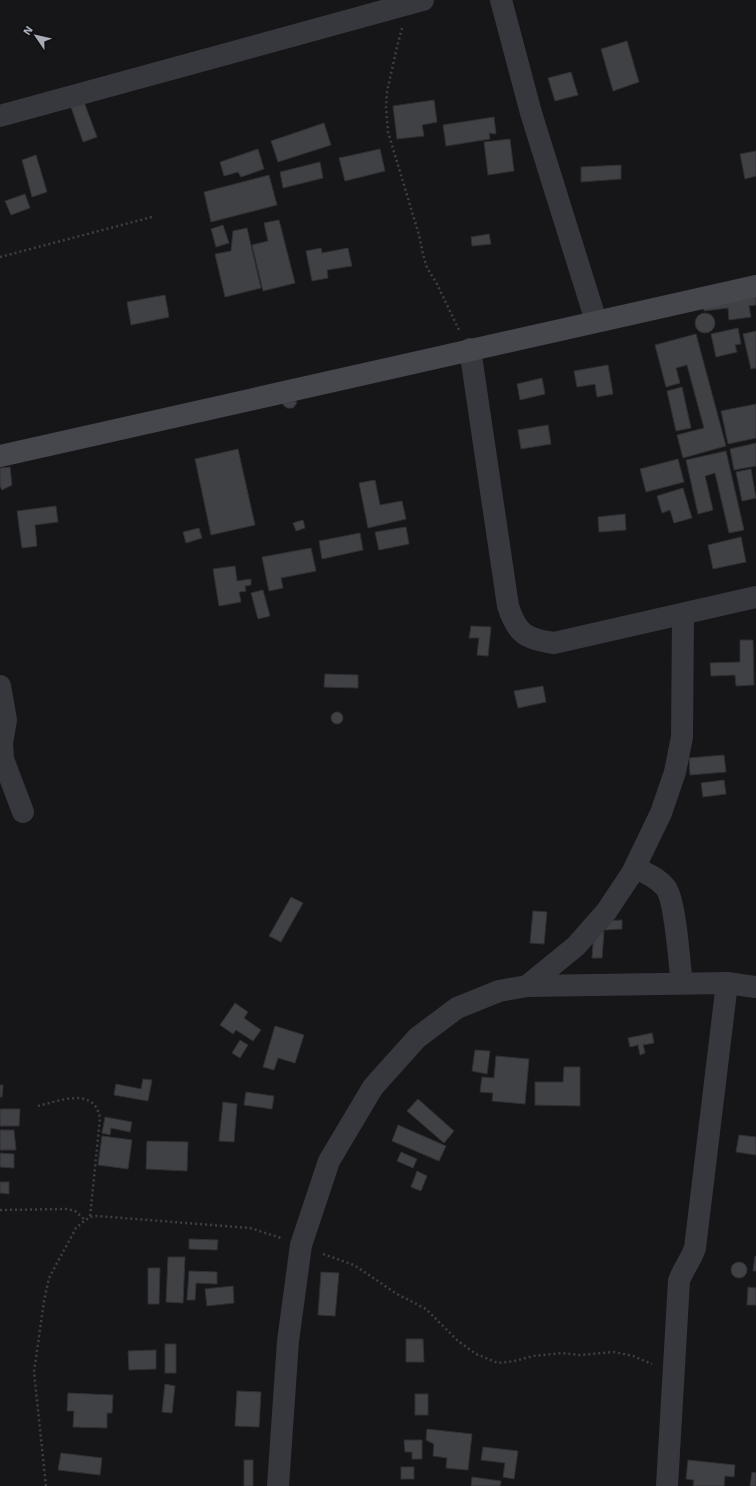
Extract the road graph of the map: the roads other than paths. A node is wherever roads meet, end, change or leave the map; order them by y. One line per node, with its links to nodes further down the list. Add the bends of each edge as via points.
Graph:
1 (501, 0): 5 (street, via 531,112)
2 (417, 2): 3 (street)
3 (0, 116)
4 (756, 286): 5 (main road)
5 (596, 321): 6 (main road)
6 (470, 349): 7 (main road); 9 (street, via 508,606 513,621 522,633 536,641 554,643)
7 (0, 456)
8 (756, 597): 9 (street)
9 (682, 614): 12 (street, via 682,737 675,772 661,813)
10 (0, 686): 11 (street, via 6,720 2,743 3,759)
11 (23, 812)
12 (635, 868): 13 (street, via 656,878 666,889 672,902); 15 (street, via 606,912 576,946)
13 (682, 983): 14 (street); 15 (street)
14 (727, 983): 16 (street); 18 (street, via 695,1248 678,1281)
15 (527, 986): 17 (street, via 498,991 457,1008 417,1038 372,1087 329,1161 301,1245 288,1341)
16 (756, 987)
17 (278, 1486)
18 (667, 1486)

